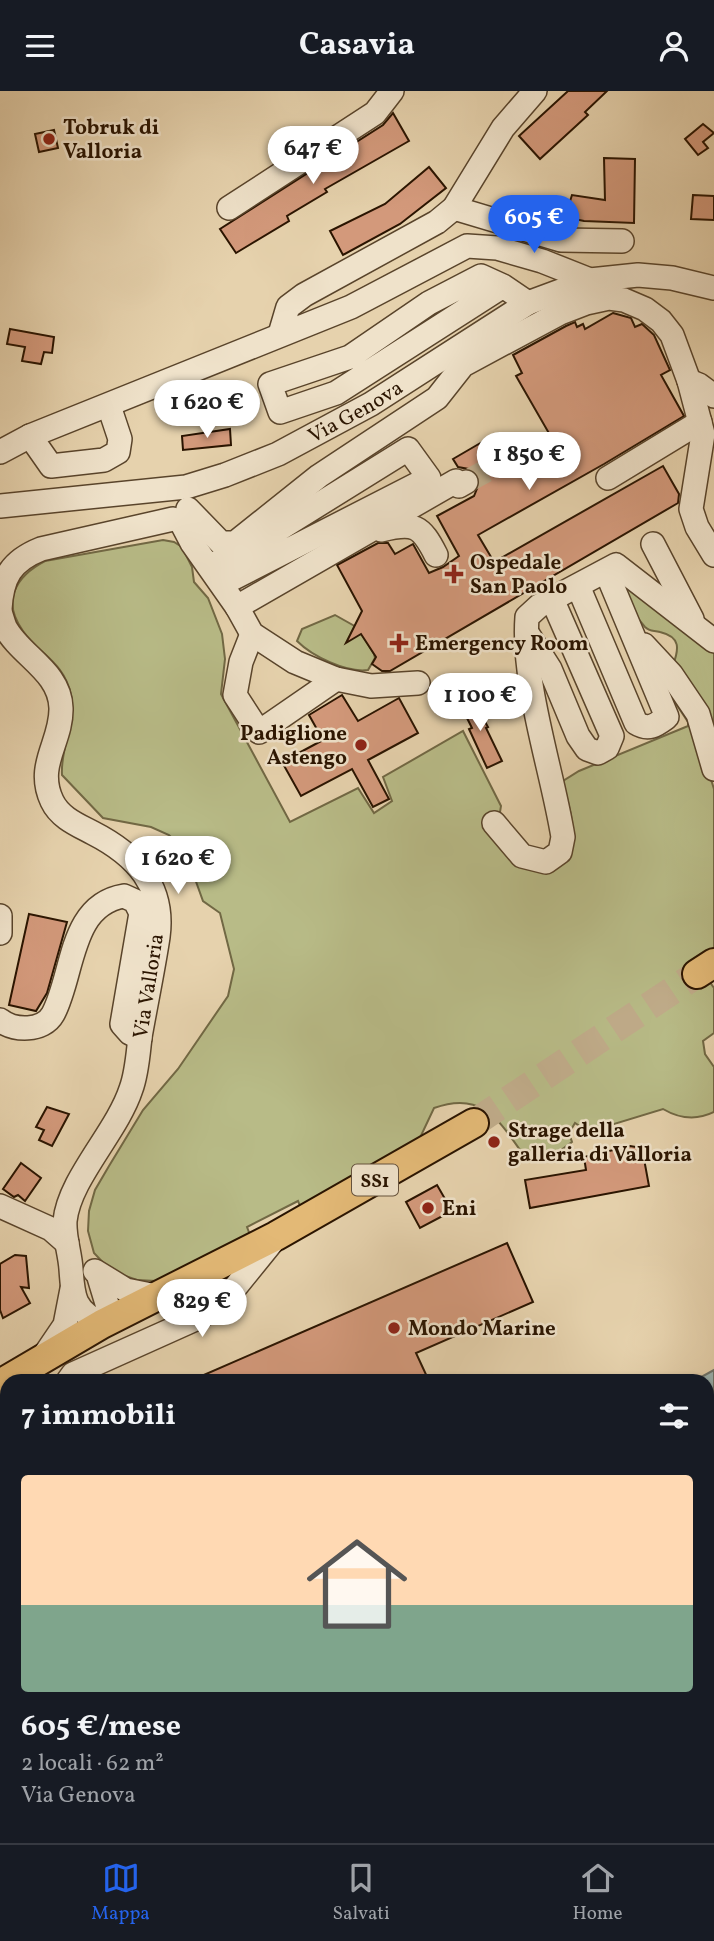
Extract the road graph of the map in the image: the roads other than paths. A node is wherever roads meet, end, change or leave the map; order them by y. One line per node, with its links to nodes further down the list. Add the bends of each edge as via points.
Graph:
1 (392, 91): 3 (street, via 375,113)
2 (535, 91): 4 (street, via 503,128)
3 (229, 208)
4 (454, 208): 5 (street, via 561,240); 10 (street, via 438,222 304,295 288,307)
5 (622, 241)
6 (590, 280): 8 (street, Via Genova, via 638,275); 9 (street, Via Genova); 10 (street, Via Genova, via 498,248 467,246 351,307)
7 (503, 286): 7 (street, Via Genova, via 481,276 429,303 349,356 270,384 280,412 336,393); 9 (street, Via Genova)
8 (714, 288)
9 (528, 303): 23 (street, Via Genova, via 371,404 278,454 206,482)
10 (280, 334): 13 (street, Via Genova)
11 (689, 381): 12 (street); 14 (street); 23 (street, via 672,335 661,321 624,300 586,303 463,365 437,398 319,476 235,543 221,543)
12 (714, 396)
13 (109, 406): 15 (street, Via Genova); 15 (street, via 120,439 118,452 104,460 51,466)
14 (700, 422): 17 (street); 20 (street)
15 (30, 436): 18 (street, Via Genova)
16 (530, 446): 19 (street)
17 (708, 451): 27 (street, via 691,509)
18 (0, 452)
19 (502, 462)
20 (608, 478)
21 (466, 482): 24 (street, via 459,486 456,481)
22 (0, 506): 23 (street, Via Genova)
23 (179, 507): 29 (street, via 192,543); 33 (street, Via Valloria, via 25,555 10,570 1,590)
24 (365, 534): 26 (street, via 411,526 425,533); 32 (street)
25 (653, 544): 34 (street)
26 (436, 555)
27 (714, 555)
28 (617, 562): 30 (street); 34 (street); 37 (street)
29 (216, 575): 29 (street, via 429,478 408,449 247,549); 32 (street)
30 (578, 586): 31 (street); 37 (street, via 636,723 653,727 667,717)
31 (552, 599): 35 (street, via 527,617); 35 (street, via 612,736 607,748 598,753 587,749 578,736 550,669)
32 (237, 607): 36 (street)
33 (0, 610): 46 (street, Via Valloria, via 6,628 45,669 58,695 61,708 46,780 53,803 67,820 136,862 149,879 158,905 158,934)
34 (695, 625): 38 (street)
35 (526, 631): 42 (street, via 533,694 564,837 560,852 546,862 522,856)
36 (252, 634): 39 (street, via 295,662); 39 (street, via 235,695 259,732)
37 (634, 636): 41 (street, via 671,674 698,714)
38 (714, 641)
39 (336, 679): 40 (street, via 371,686)
40 (418, 683)
41 (714, 769)
42 (494, 823)
43 (0, 916): 44 (street)
44 (0, 933)
45 (0, 1020): 46 (street, via 22,1028 38,1026 52,1017 85,924 101,903 124,896 135,901 141,913 122,1024)
46 (140, 1038): 50 (street, Via Valloria, via 126,1102 70,1201 65,1222)
47 (474, 1123): 49 (main road, SS1)
48 (0, 1206): 50 (street, via 51,1229)
49 (276, 1237): 53 (main road, SS1); 57 (street, via 225,1300 200,1317)
50 (68, 1245): 51 (street); 52 (street, Via Valloria)
51 (98, 1274): 53 (street, via 126,1290); 54 (street, via 108,1307)
52 (72, 1286): 54 (street, via 79,1309); 55 (street, via 65,1325)
53 (156, 1296): 54 (main road, SS1)
54 (102, 1324): 55 (main road, SS1)
55 (44, 1356): 56 (main road, SS1)
56 (16, 1374)
57 (73, 1374)

